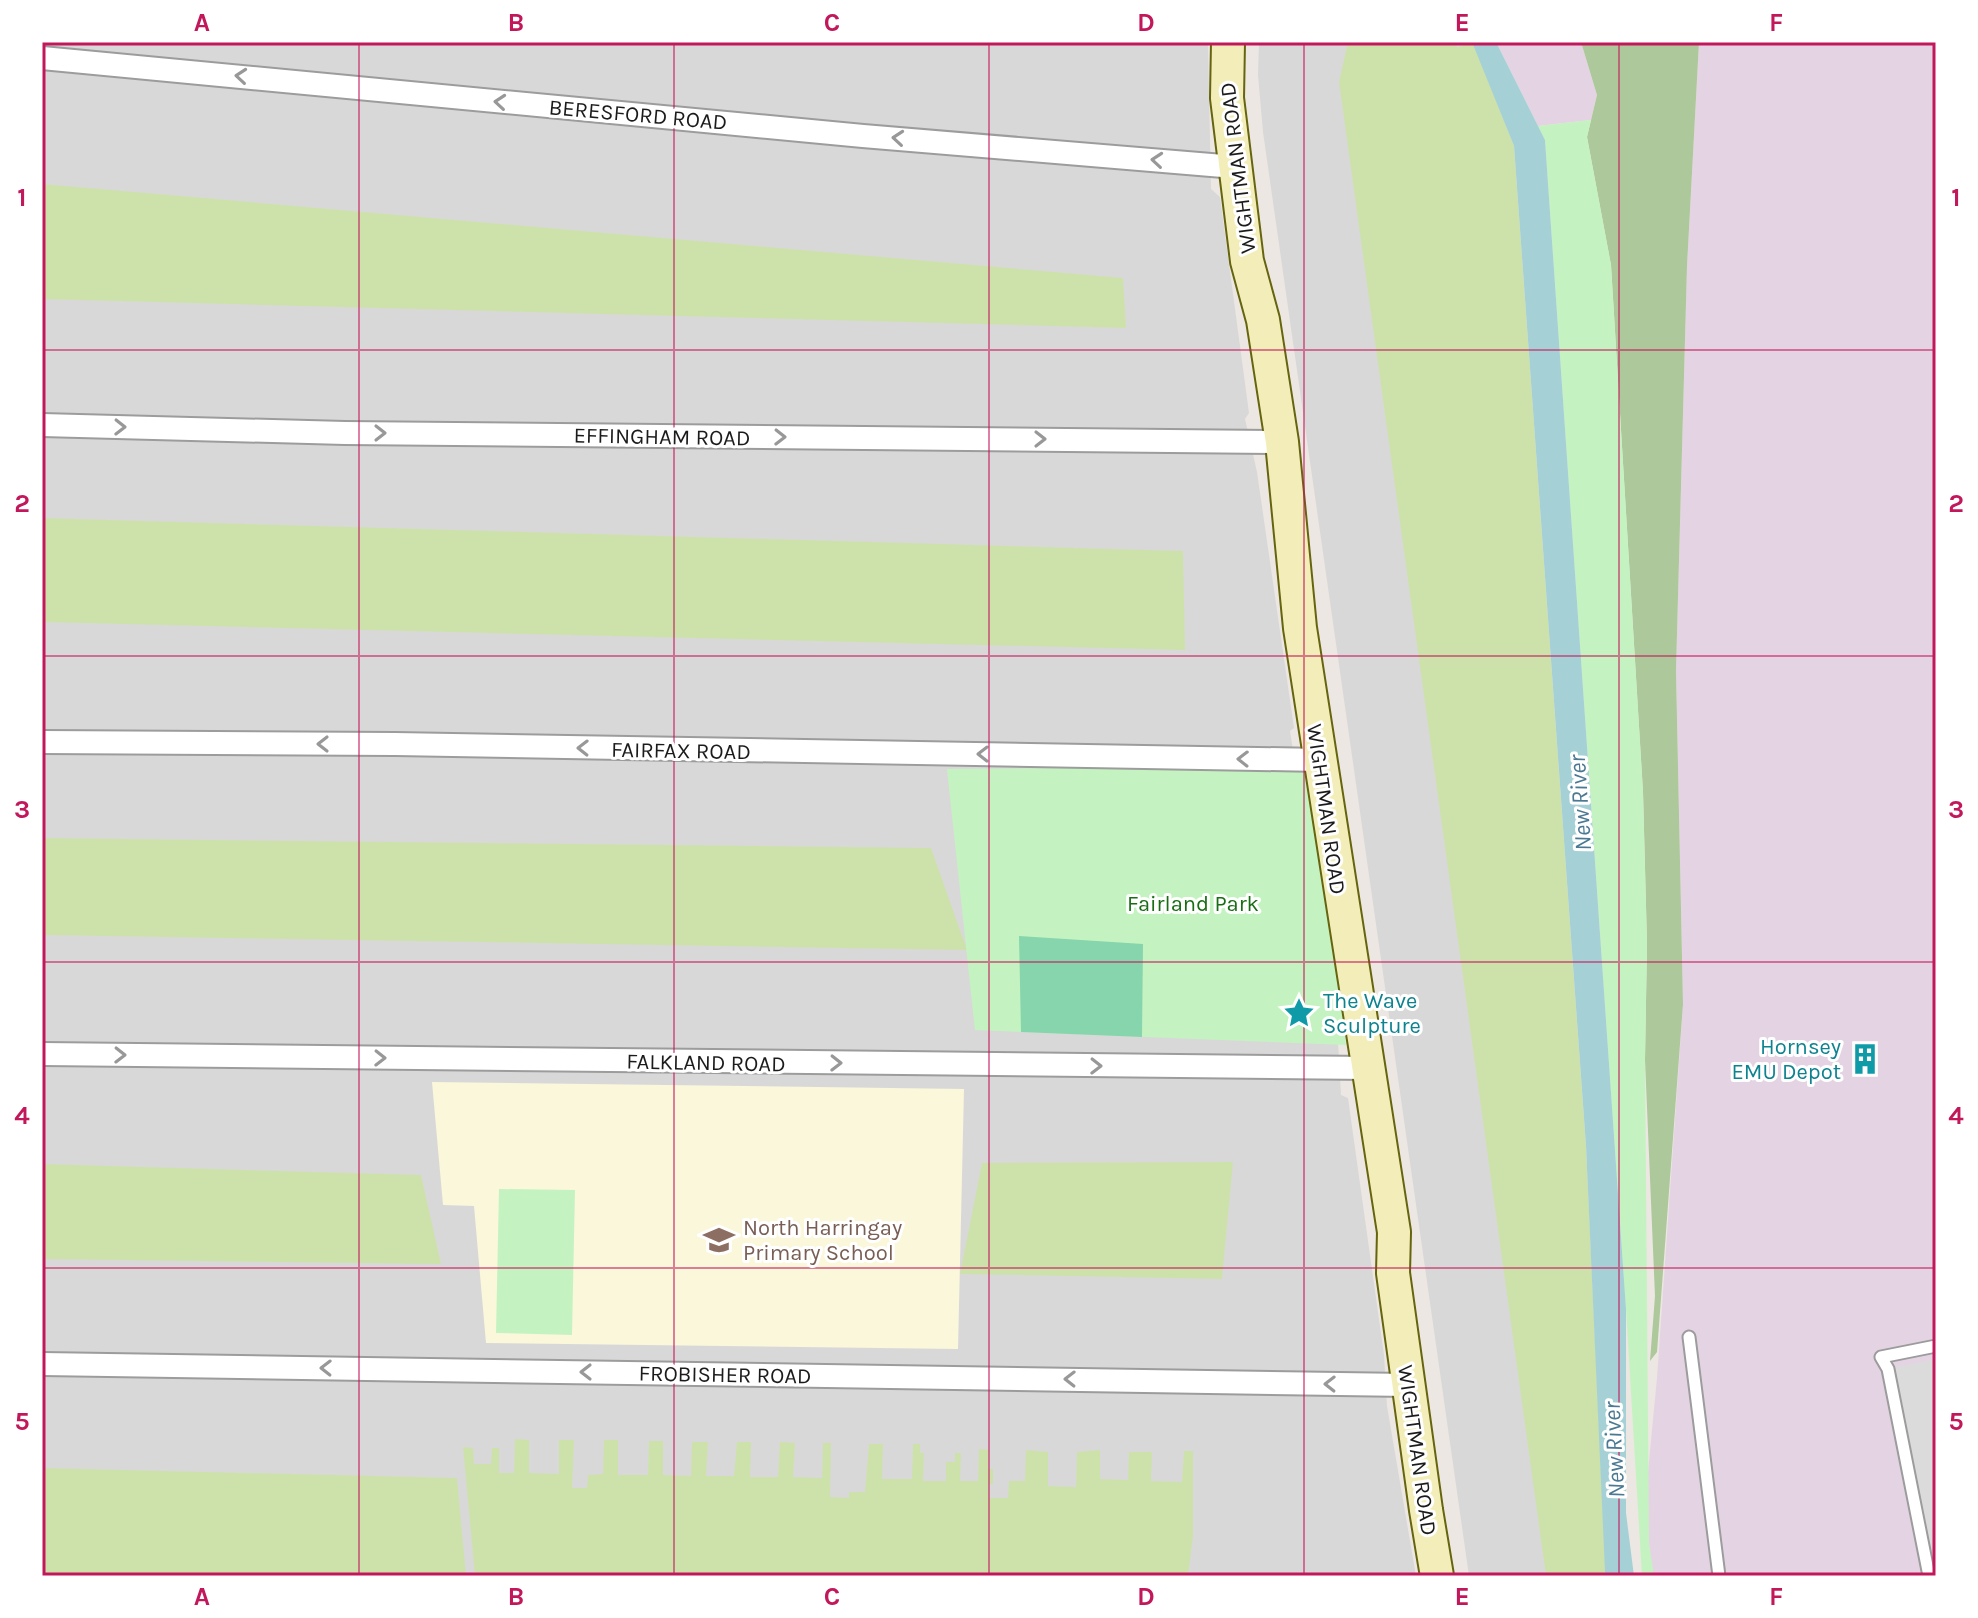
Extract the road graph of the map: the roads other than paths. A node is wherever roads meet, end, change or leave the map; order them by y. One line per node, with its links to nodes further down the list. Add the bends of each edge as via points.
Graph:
1 (1228, 42): 3 (main road, WIGHTMAN ROAD, via 1227,98)
2 (42, 58): 3 (street, BERESFORD ROAD, one-way to 2)
3 (1235, 167): 5 (main road, WIGHTMAN ROAD, via 1247,261 1263,320)
4 (42, 425): 5 (street, EFFINGHAM ROAD, one-way to 5)
5 (1282, 442): 7 (main road, WIGHTMAN ROAD, via 1300,628)
6 (42, 742): 7 (street, FAIRFAX ROAD, one-way to 6)
7 (1321, 760): 9 (main road, WIGHTMAN ROAD)
8 (42, 1054): 9 (street, FALKLAND ROAD, one-way to 9)
9 (1370, 1068): 13 (main road, WIGHTMAN ROAD, via 1394,1232 1393,1273)
10 (1689, 1337): 15 (lane)
11 (1936, 1346): 16 (lane, via 1881,1357 1888,1369)
12 (42, 1364): 13 (street, FROBISHER ROAD, one-way to 12)
13 (1408, 1385): 14 (main road, WIGHTMAN ROAD)
14 (1437, 1576)
15 (1719, 1576)
16 (1929, 1576)

